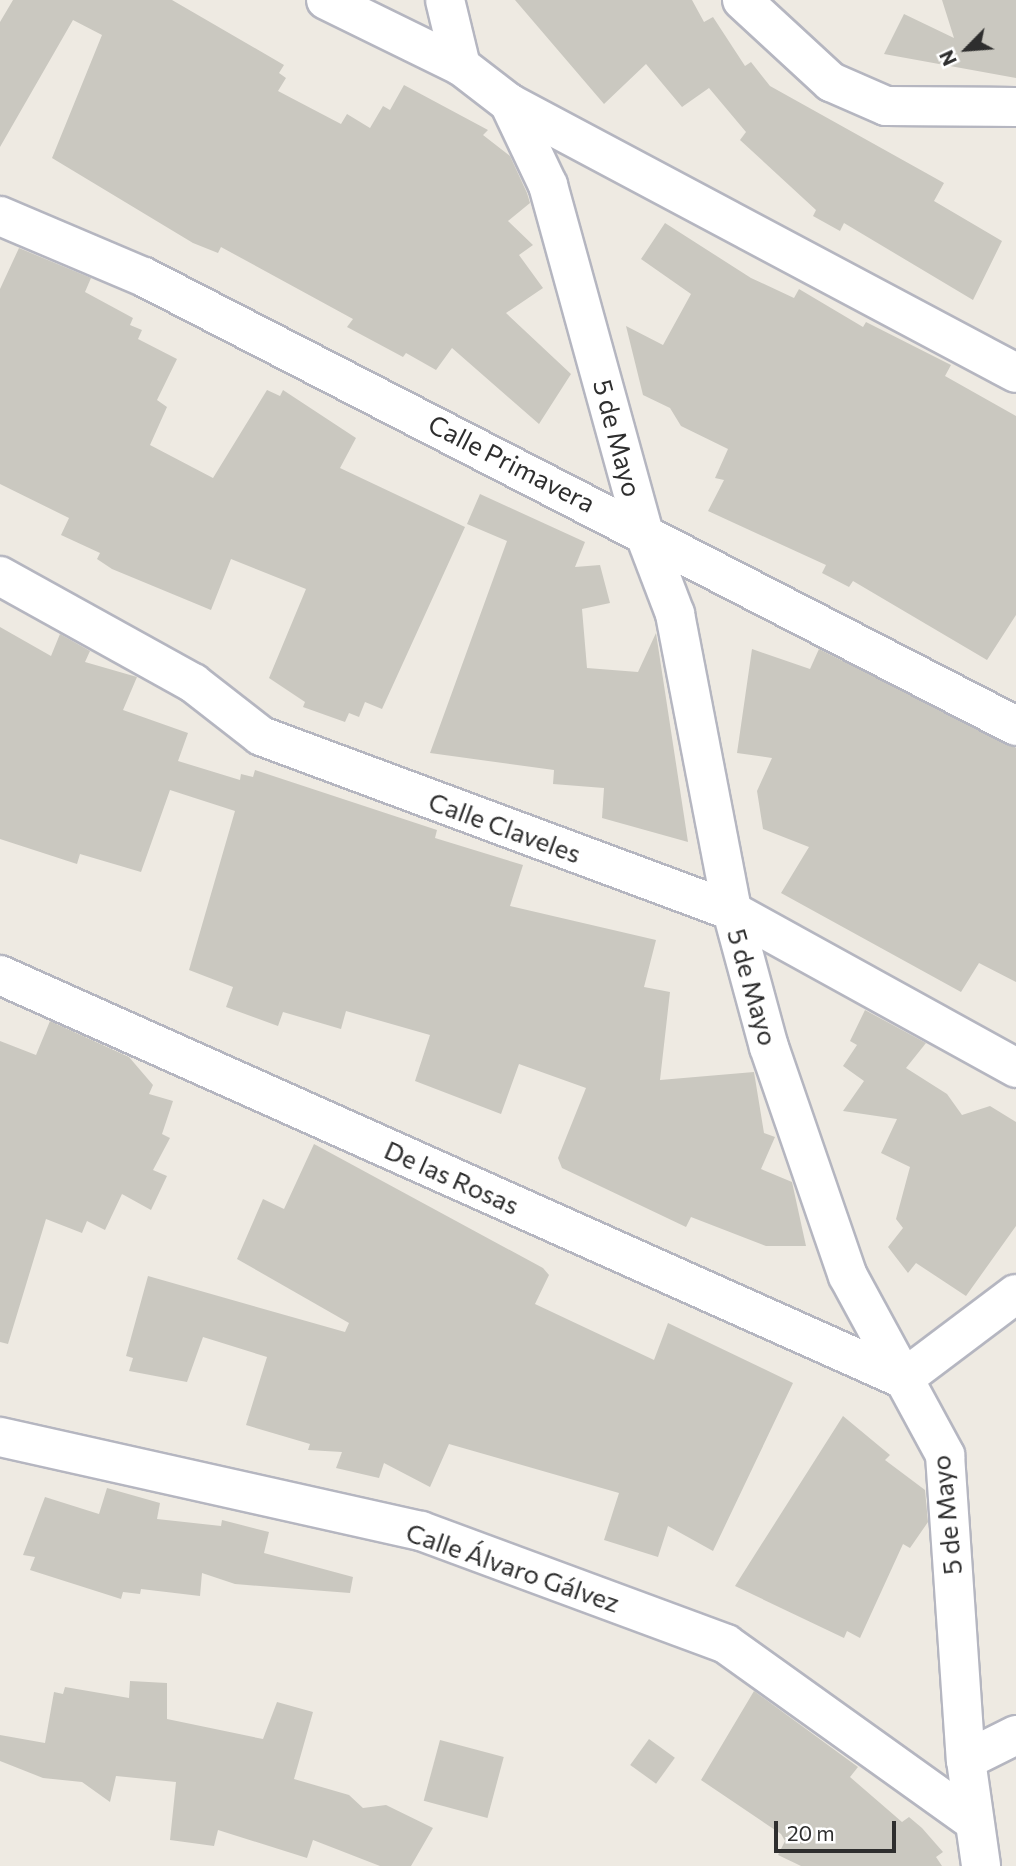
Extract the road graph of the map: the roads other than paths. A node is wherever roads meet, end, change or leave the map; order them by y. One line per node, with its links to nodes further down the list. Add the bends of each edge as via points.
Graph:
1 (326, 0): 4 (street)
2 (445, 0): 4 (street)
3 (742, 0): 6 (street, via 831,82 886,106)
4 (461, 65): 5 (street)
5 (509, 103): 8 (street); 9 (street, 5 de Mayo, via 548,185)
6 (1016, 107)
7 (0, 216): 9 (street, Calle Primavera, via 144,277)
8 (1016, 373)
9 (643, 530): 11 (street, Calle Primavera); 12 (street, 5 de Mayo, via 675,614)
10 (0, 576): 12 (street, Calle Claveles, via 193,683 261,736)
11 (1016, 726)
12 (732, 911): 14 (street, Calle Claveles); 16 (street, 5 de Mayo, via 769,1047 848,1276)
13 (0, 975): 16 (street, De las Rosas)
14 (1016, 1068)
15 (1016, 1294): 16 (street)
16 (903, 1379): 19 (street, 5 de Mayo, via 945,1455)
17 (0, 1437): 20 (street, Calle Álvaro Gálvez, via 421,1531 726,1644)
18 (1016, 1735): 19 (street)
19 (966, 1760): 20 (street, 5 de Mayo)
20 (972, 1820): 21 (street, 5 de Mayo)
21 (981, 1866)

